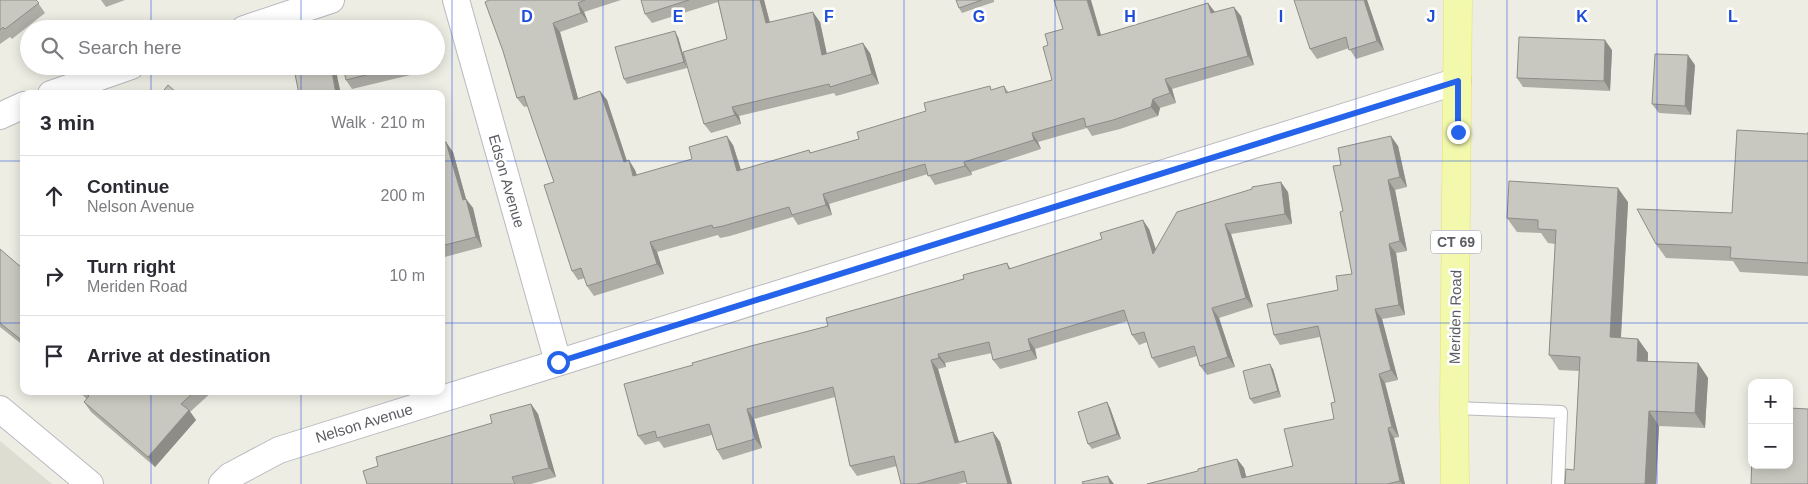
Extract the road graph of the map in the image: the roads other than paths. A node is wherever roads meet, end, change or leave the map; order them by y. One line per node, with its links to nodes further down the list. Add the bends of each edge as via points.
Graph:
1 (331, 0): 4 (street)
2 (456, 0): 10 (street, Edson Avenue)
3 (1458, 0): 6 (main road, Meriden Road / CT 69)
4 (271, 20)
5 (105, 75): 7 (street)
6 (1458, 81): 10 (street, Nelson Avenue); 11 (main road, Meriden Road / CT 69)
7 (62, 90)
8 (20, 107): 9 (street)
9 (0, 116)
10 (558, 362): 14 (street, Nelson Avenue, via 279,450 230,476)
11 (1454, 408): 15 (main road, Meriden Road / CT 69); 16 (lane, via 1561,412)
12 (0, 409): 13 (street)
13 (90, 484)
14 (222, 484)
15 (1455, 484)
16 (1558, 484)

